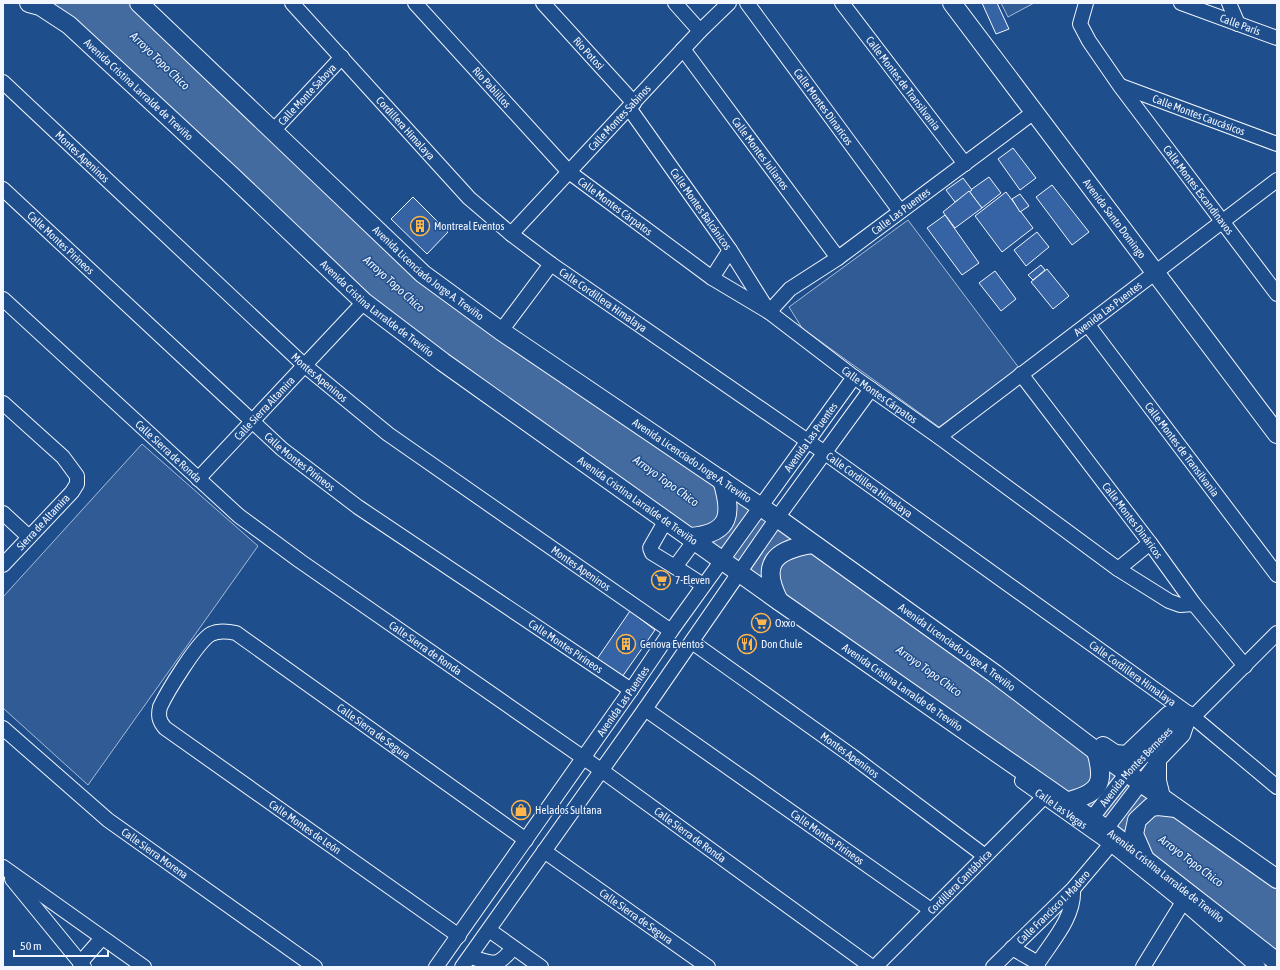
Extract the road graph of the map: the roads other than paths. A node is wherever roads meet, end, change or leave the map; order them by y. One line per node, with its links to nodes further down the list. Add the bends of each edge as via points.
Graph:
1 (29, 3): 40 (main road, Avenida Cristina Larralde de Treviño, via 40,6 69,25)
2 (139, 3): 23 (main road, Avenida Licenciado Jorge A. Treviño)
3 (292, 3): 18 (street, Cordillera Himalaya)
4 (415, 3): 26 (street, Rio Pablillos)
5 (543, 3): 21 (street, Rio Potosi)
6 (675, 3): 15 (street)
7 (729, 3): 15 (street, Calle Montes Sabinos)
8 (747, 3): 30 (street, Calle Montes Dinaricos)
9 (842, 3): 25 (street, Calle Montes de Transilvania)
10 (952, 3): 22 (main road, Avenida Santo Domingo)
11 (1086, 3): 20 (street, via 1081,17 1081,28)
12 (1181, 3): 14 (street, Calle París)
13 (1229, 3): 14 (street)
14 (1238, 24): 16 (street, Calle París)
15 (700, 31): 17 (street, Calle Montes Sabinos)
16 (1277, 38)
17 (683, 49): 21 (street, Calle Montes Sabinos); 34 (street, Calle Montes Julianos)
18 (342, 58): 23 (street, Calle Monte Saboya); 29 (street, Cordillera Himalaya)
19 (3, 82): 44 (street, Montes Apeninos)
20 (1120, 86): 24 (street, Calle Montes Caucásicos); 31 (street, Calle Montes Escandinavos)
21 (631, 106): 26 (street, Calle Montes Sabinos); 33 (street, Calle Montes Balcánicos)
22 (1034, 112): 25 (street, Calle Las Puentes); 36 (main road, Avenida Santo Domingo)
23 (272, 131): 43 (main road, Avenida Licenciado Jorge A. Treviño, via 424,274)
24 (1277, 144)
25 (965, 164): 30 (street, Calle Las Puentes)
26 (569, 172): 32 (street, Calle Montes Sabinos); 37 (street, Calle Montes Cárpatos)
27 (1277, 180): 31 (street, Avenida Las Puentes)
28 (3, 189): 49 (street, Calle Montes Pirineos)
29 (469, 198): 32 (street, Calle Cordillera Himalaya)
30 (900, 211): 34 (street, Calle Las Puentes)
31 (1223, 221): 36 (street, Avenida Las Puentes); 38 (street, Calle Montes Escandinavos)
32 (511, 234): 35 (street, Calle Cordillera Himalaya)
33 (730, 250): 37 (street); 41 (street, Calle Montes Balcánicos)
34 (838, 258): 41 (street, Calle Las Puentes, via 790,289)
35 (551, 264): 43 (street); 52 (street, Calle Cordillera Himalaya)
36 (1155, 274): 42 (street, Avenida Las Puentes); 50 (main road, Avenida Santo Domingo)
37 (712, 278): 41 (street, Calle Montes Cárpatos)
38 (1277, 294)
39 (3, 299): 54 (street, Calle Sierra de Ronda)
40 (364, 302): 44 (street, Calle Sierra Altamira); 58 (main road, Avenida Cristina Larralde de Treviño, via 443,362)
41 (768, 312): 46 (street, Calle Montes Cárpatos)
42 (1088, 325): 45 (street, Avenida Las Puentes); 69 (street, Calle Montes de Transilvania)
43 (501, 331): 55 (main road, Avenida Licenciado Jorge A. Treviño)
44 (304, 365): 49 (street, Calle Sierra Altamira); 74 (street, Montes Apeninos, via 388,434)
45 (1022, 374): 51 (street, Avenida Las Puentes); 62 (street, Calle Montes Dináricos)
46 (854, 377): 47 (street, Calle Montes Cárpatos); 52 (street, Avenida Las Puentes)
47 (871, 389): 51 (street, Calle Montes Cárpatos); 53 (street, Avenida Las Puentes)
48 (3, 403): 60 (street, Sierra de Altamira, via 63,457 78,476 72,492)
49 (251, 421): 54 (street, Calle Sierra Altamira); 79 (street, Calle Montes Pirineos, via 282,449 358,507)
50 (1277, 434)
51 (939, 437): 67 (street, Calle Montes Cárpatos)
52 (808, 441): 53 (street, Calle Cordillera Himalaya); 56 (street, Avenida Las Puentes)
53 (825, 453): 59 (street, Avenida Las Puentes); 82 (street, Calle Cordillera Himalaya)
54 (198, 479): 85 (street, Calle Sierra de Ronda, via 239,516)
55 (722, 480): 56 (main road, Avenida Licenciado Jorge A. Treviño); 61 (main road, via 729,509 726,518 721,526)
56 (756, 512): 59 (main road, Avenida Licenciado Jorge A. Treviño); 64 (street, Avenida Las Puentes)
57 (3, 513): 60 (street)
58 (666, 520): 61 (main road, Avenida Cristina Larralde de Treviño); 66 (street, via 650,550)
59 (773, 524): 63 (main road, Avenida Licenciado Jorge A. Treviño); 68 (street, Avenida Las Puentes)
60 (28, 537): 65 (street, Sierra de Altamira)
61 (696, 538): 64 (main road, Avenida Cristina Larralde de Treviño); 66 (street)
62 (1150, 543): 67 (street); 72 (street, Calle Montes Dináricos)
63 (812, 544): 71 (main road, via 792,548 779,554 774,560 771,572); 78 (main road, Avenida Licenciado Jorge A. Treviño)
64 (723, 557): 68 (main road, Avenida Cristina Larralde de Treviño); 70 (street, Avenida Las Puentes)
65 (3, 565)
66 (675, 567): 70 (street)
67 (1118, 569): 72 (street, Calle Montes Cárpatos, via 1169,601 1180,605)
68 (741, 570): 71 (main road, Avenida Cristina Larralde de Treviño); 76 (street, Avenida Las Puentes)
69 (1277, 575)
70 (703, 585): 74 (street, Avenida Las Puentes)
71 (776, 594): 80 (main road, Avenida Cristina Larralde de Treviño)
72 (1194, 604): 77 (street, Calle Montes Dináricos)
73 (219, 631): 94 (street, Calle Sierra de Segura, via 236,633); 104 (street, Calle Montes de León, via 210,634 201,643 164,699 158,714 159,721 165,728)
74 (671, 631): 79 (street, Avenida Las Puentes)
75 (1276, 636): 77 (street, Avenida Montes Berneses)
76 (692, 642): 81 (street, Avenida Las Puentes); 96 (street, Montes Apeninos, via 852,756)
77 (1245, 666): 82 (street, Avenida Montes Berneses)
78 (995, 674): 82 (main road, via 1115,754 1122,756 1131,752 1168,715 1179,713); 84 (main road, Avenida Licenciado Jorge A. Treviño)
79 (631, 690): 85 (street, Avenida Las Puentes)
80 (919, 699): 90 (street, Calle Las Vegas, via 928,712); 91 (main road, Avenida Cristina Larralde de Treviño)
81 (645, 709): 87 (street, Avenida Las Puentes); 102 (street, Calle Montes Pirineos)
82 (1190, 719): 86 (street, Avenida Montes Berneses, via 1183,735); 88 (street, Avenida Montes Berneses, via 1173,726); 89 (street, Calle Cordillera Himalaya)
83 (5, 732): 114 (street, Calle Sierra Morena, via 114,825)
84 (1097, 757): 88 (main road, Avenida Licenciado Jorge A. Treviño); 91 (main road, via 1101,774 1095,788)
85 (583, 758): 87 (street, Calle Sierra de Ronda); 94 (street, Avenida Las Puentes)
86 (1157, 762): 88 (street, Avenida Montes Berneses); 92 (main road)
87 (601, 770): 95 (street, Avenida Las Puentes); 118 (street, Calle Sierra de Ronda)
88 (1131, 781): 92 (main road, Avenida Licenciado Jorge A. Treviño); 93 (street, Avenida Montes Berneses)
89 (1277, 787)
90 (1044, 797): 93 (street, Calle Las Vegas); 96 (street, Cordillera Cantábrica)
91 (1071, 800): 93 (main road, Avenida Cristina Larralde de Treviño)
92 (1159, 801): 97 (main road, via 1137,820 1135,840); 99 (main road, Avenida Licenciado Jorge A. Treviño, via 1177,808)
93 (1103, 826): 97 (main road, Avenida Cristina Larralde de Treviño); 100 (street, Calle Francisco I. Madero); 101 (street, Calle Las Vegas)
94 (526, 840): 104 (street, Avenida Las Puentes)
95 (544, 852): 103 (street, Avenida Las Puentes); 117 (street, Calle Sierra de Segura)
96 (985, 856): 102 (street, Cordillera Cantábrica)
97 (1144, 858): 108 (main road, Avenida Cristina Larralde de Treviño)
98 (3, 867): 105 (street); 111 (street)
99 (1277, 879)
100 (1073, 889): 107 (street, Calle Francisco I. Madero); 112 (street, via 1071,910)
101 (1183, 902): 108 (street, Calle Las Vegas); 121 (street)
102 (931, 910): 119 (street, Cordillera Cantábrica)
103 (489, 930): 106 (street); 109 (street, Avenida Las Puentes)
104 (459, 936): 115 (street, Avenida Las Puentes)
105 (102, 938): 111 (street); 113 (street)
106 (514, 948): 109 (street, via 503,961); 116 (street)
107 (1012, 948): 112 (street); 120 (street, Calle Francisco I. Madero)
108 (1248, 949): 110 (main road, Avenida Cristina Larralde de Treviño); 122 (street, Calle Las Vegas)
109 (466, 962)
110 (1277, 962)
111 (82, 965)
112 (1037, 965)
113 (144, 967)
114 (316, 967)
115 (436, 967)
116 (541, 967)
117 (708, 967)
118 (872, 967)
119 (875, 967)
120 (993, 967)
121 (1143, 967)
122 (1258, 967)

